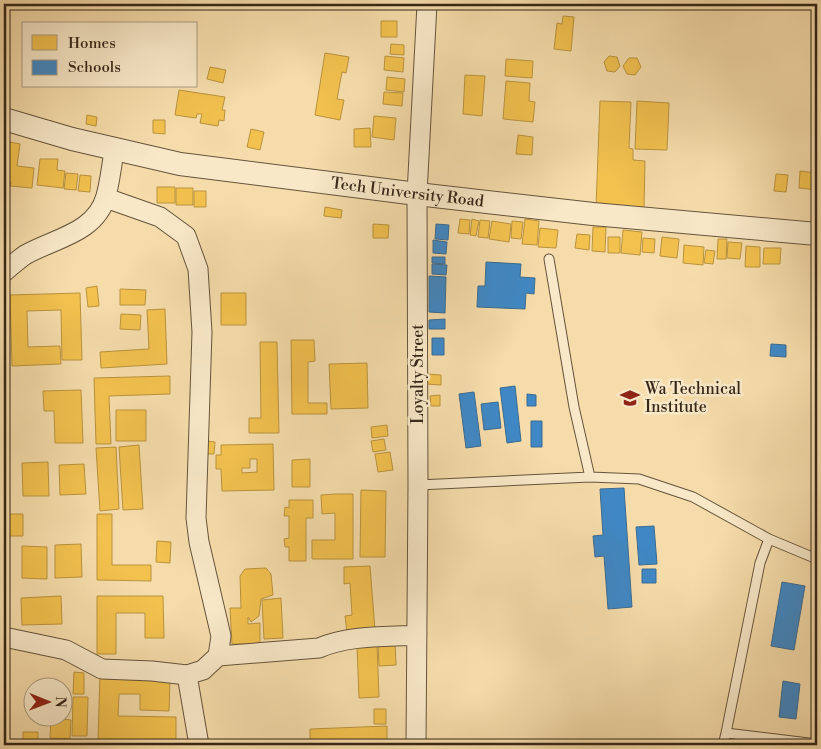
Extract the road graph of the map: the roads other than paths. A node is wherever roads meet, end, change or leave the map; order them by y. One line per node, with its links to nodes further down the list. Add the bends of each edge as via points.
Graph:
1 (426, 4): 4 (street, Loyalty Street)
2 (4, 119): 3 (street, Tech University Road)
3 (114, 150): 4 (street, Tech University Road, via 180,164); 5 (street)
4 (417, 194): 6 (street, Tech University Road); 10 (street, Loyalty Street)
5 (106, 198): 8 (street, via 93,220 81,230 24,256); 15 (street, via 160,217 186,236 198,269 202,332 196,518 198,542 221,636)
6 (817, 234)
7 (549, 258): 9 (lane, via 574,407)
8 (4, 272)
9 (590, 477): 10 (lane); 11 (lane, via 639,479 693,497)
10 (418, 485): 13 (street, Loyalty Street)
11 (769, 539): 12 (lane); 17 (lane, via 760,563)
12 (817, 558)
13 (416, 635): 15 (street, via 334,642 319,648); 20 (street, Loyalty Street)
14 (4, 637): 16 (street, via 66,650 102,669)
15 (218, 656): 16 (street, via 203,670)
16 (187, 676): 19 (street)
17 (726, 733): 18 (lane); 21 (lane)
18 (817, 744)
19 (199, 745)
20 (416, 745)
21 (723, 745)

